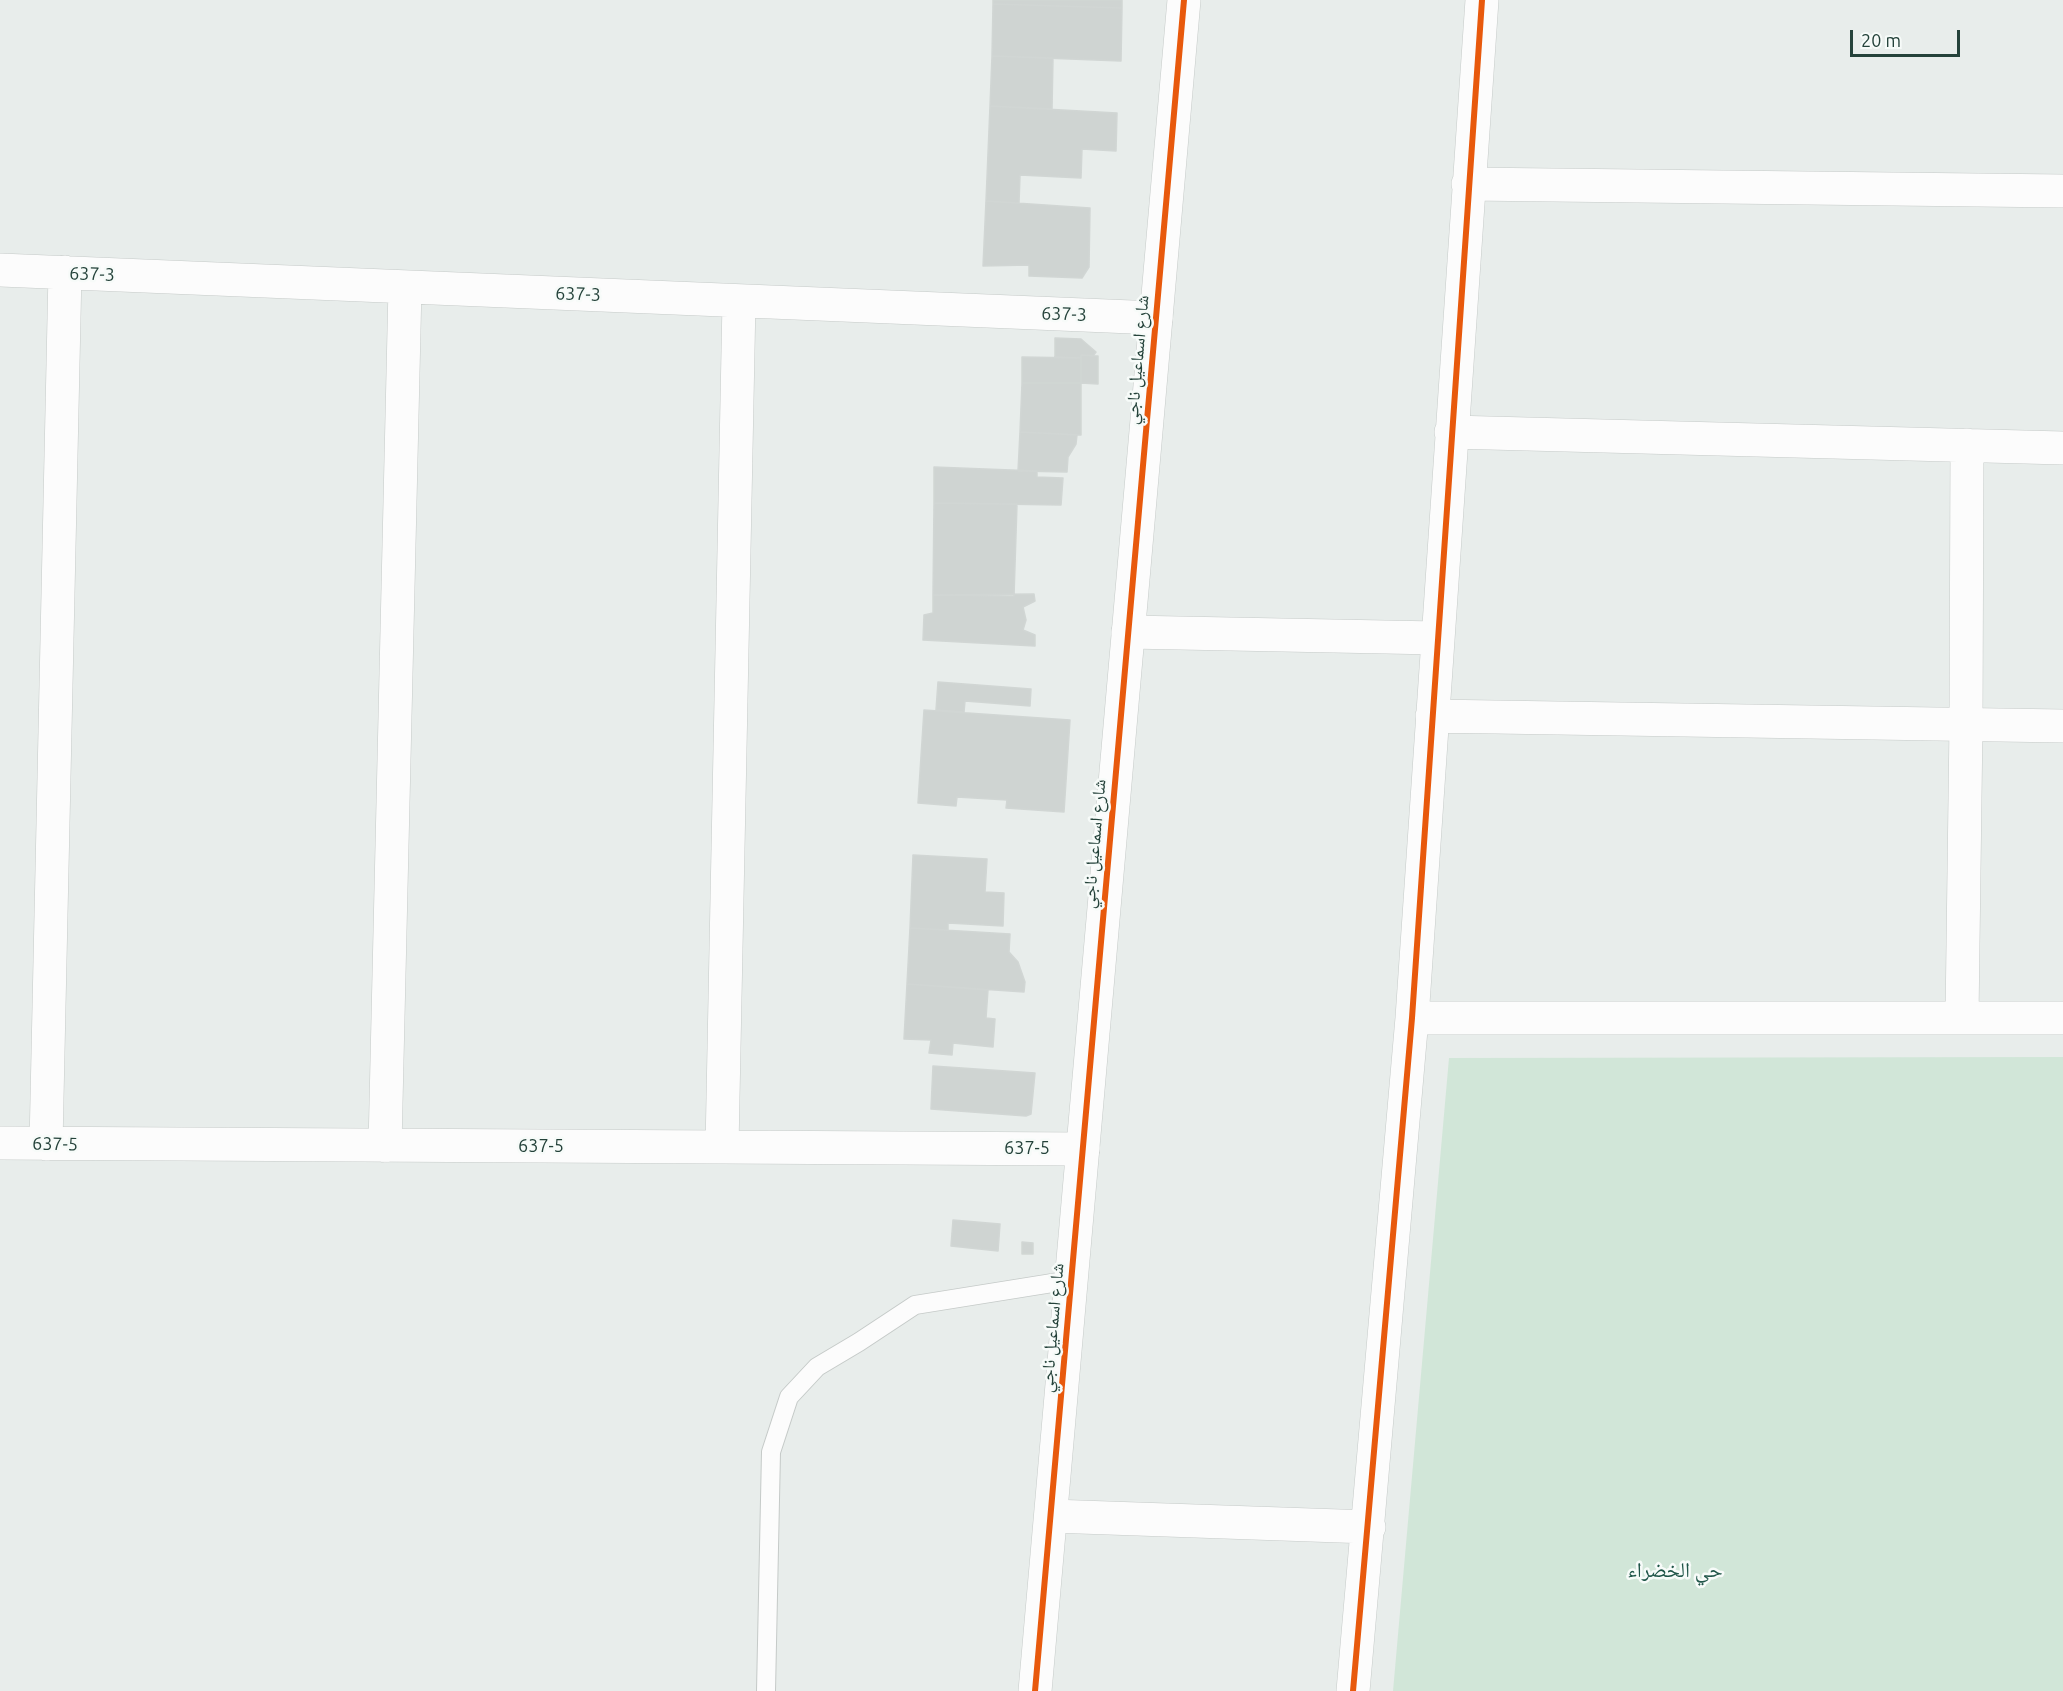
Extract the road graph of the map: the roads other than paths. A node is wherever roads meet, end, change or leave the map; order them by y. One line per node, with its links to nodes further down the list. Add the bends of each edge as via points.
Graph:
1 (1184, 0): 9 (street, شارع اسماعيل ناجي)
2 (1482, 0): 3 (street)
3 (1468, 184): 4 (street); 10 (street)
4 (2063, 191)
5 (0, 270): 6 (street, 637-3)
6 (65, 272): 7 (street, 637-3); 22 (street)
7 (405, 287): 8 (street, 637-3); 23 (street)
8 (739, 301): 9 (street, 637-3); 24 (street)
9 (1156, 318): 13 (street, شارع اسماعيل ناجي)
10 (1452, 432): 11 (street); 14 (street)
11 (1966, 446): 12 (street); 16 (street)
12 (2063, 448)
13 (1128, 632): 14 (street); 25 (street, شارع اسماعيل ناجي)
14 (1437, 638): 15 (street)
15 (1432, 716): 16 (street); 19 (street)
16 (1966, 724): 17 (street); 18 (street)
17 (2063, 726)
18 (1962, 1017): 19 (street); 20 (street)
19 (1412, 1018): 28 (street)
20 (2063, 1018)
21 (0, 1143): 22 (street, 637-5)
22 (46, 1144): 23 (street, 637-5)
23 (385, 1146): 24 (street, 637-5)
24 (722, 1147): 25 (street, 637-5)
25 (1083, 1149): 26 (street, شارع اسماعيل ناجي)
26 (1071, 1280): 27 (street, شارع اسماعيل ناجي); 29 (lane, via 915,1305 817,1367 789,1397 771,1452)
27 (1051, 1516): 28 (street); 30 (street, شارع اسماعيل ناجي)
28 (1369, 1527): 31 (street)
29 (766, 1691)
30 (1035, 1691)
31 (1353, 1691)

